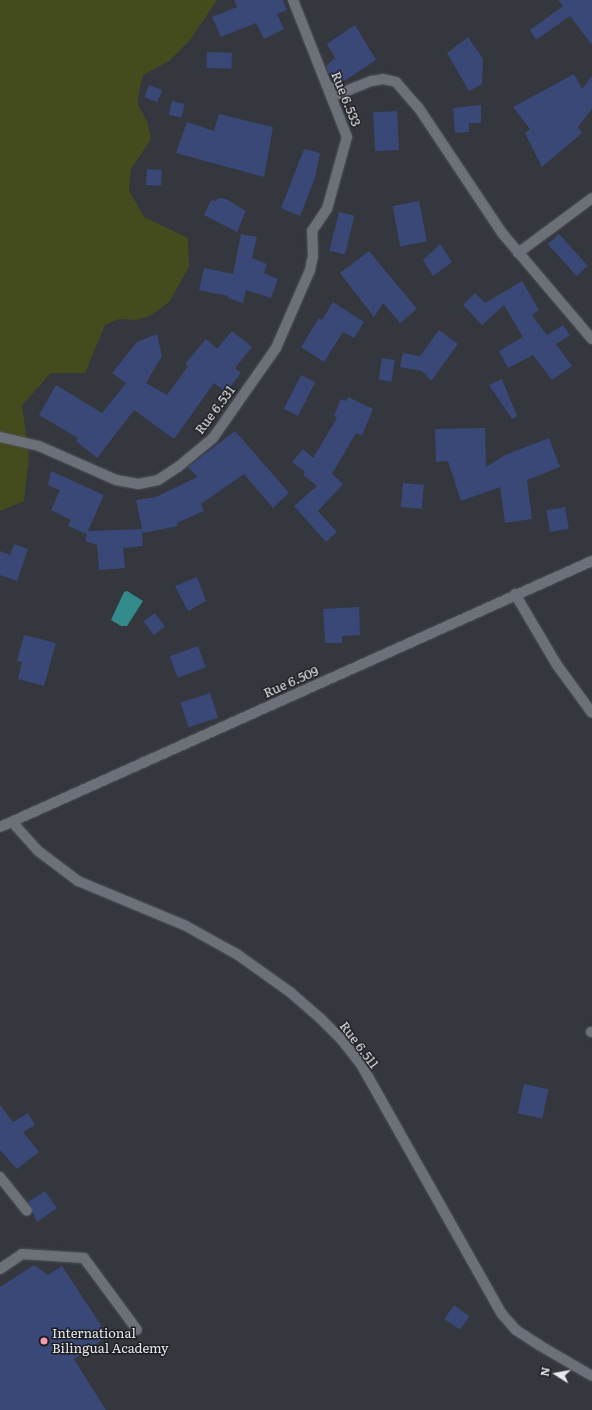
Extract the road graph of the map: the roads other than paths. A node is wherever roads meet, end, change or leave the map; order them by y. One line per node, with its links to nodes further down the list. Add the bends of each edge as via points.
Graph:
1 (292, 0): 2 (street, Rue 6.533)
2 (325, 83): 4 (street, Rue 6.533, via 347,137 327,209); 5 (street, via 339,94 372,81 383,79 396,82 418,108)
3 (592, 198): 5 (street)
4 (312, 231): 7 (street, Rue 6.531, via 313,256 310,270 276,348 213,438 178,467 158,480 139,484 116,480 39,446)
5 (518, 253): 6 (street)
6 (592, 339)
7 (0, 437)
8 (592, 561): 9 (street, Rue 6.509)
9 (515, 594): 10 (street, via 557,666); 11 (street, Rue 6.509)
10 (592, 713)
11 (13, 823): 12 (street, Rue 6.509); 17 (street, Rue 6.511, via 36,850 67,874 186,926 238,955 285,988 320,1018 362,1066 502,1314 516,1330)
12 (0, 827)
13 (0, 1177): 14 (street)
14 (27, 1211)
15 (0, 1269): 16 (street, via 22,1254 84,1258)
16 (137, 1330)
17 (592, 1376)

